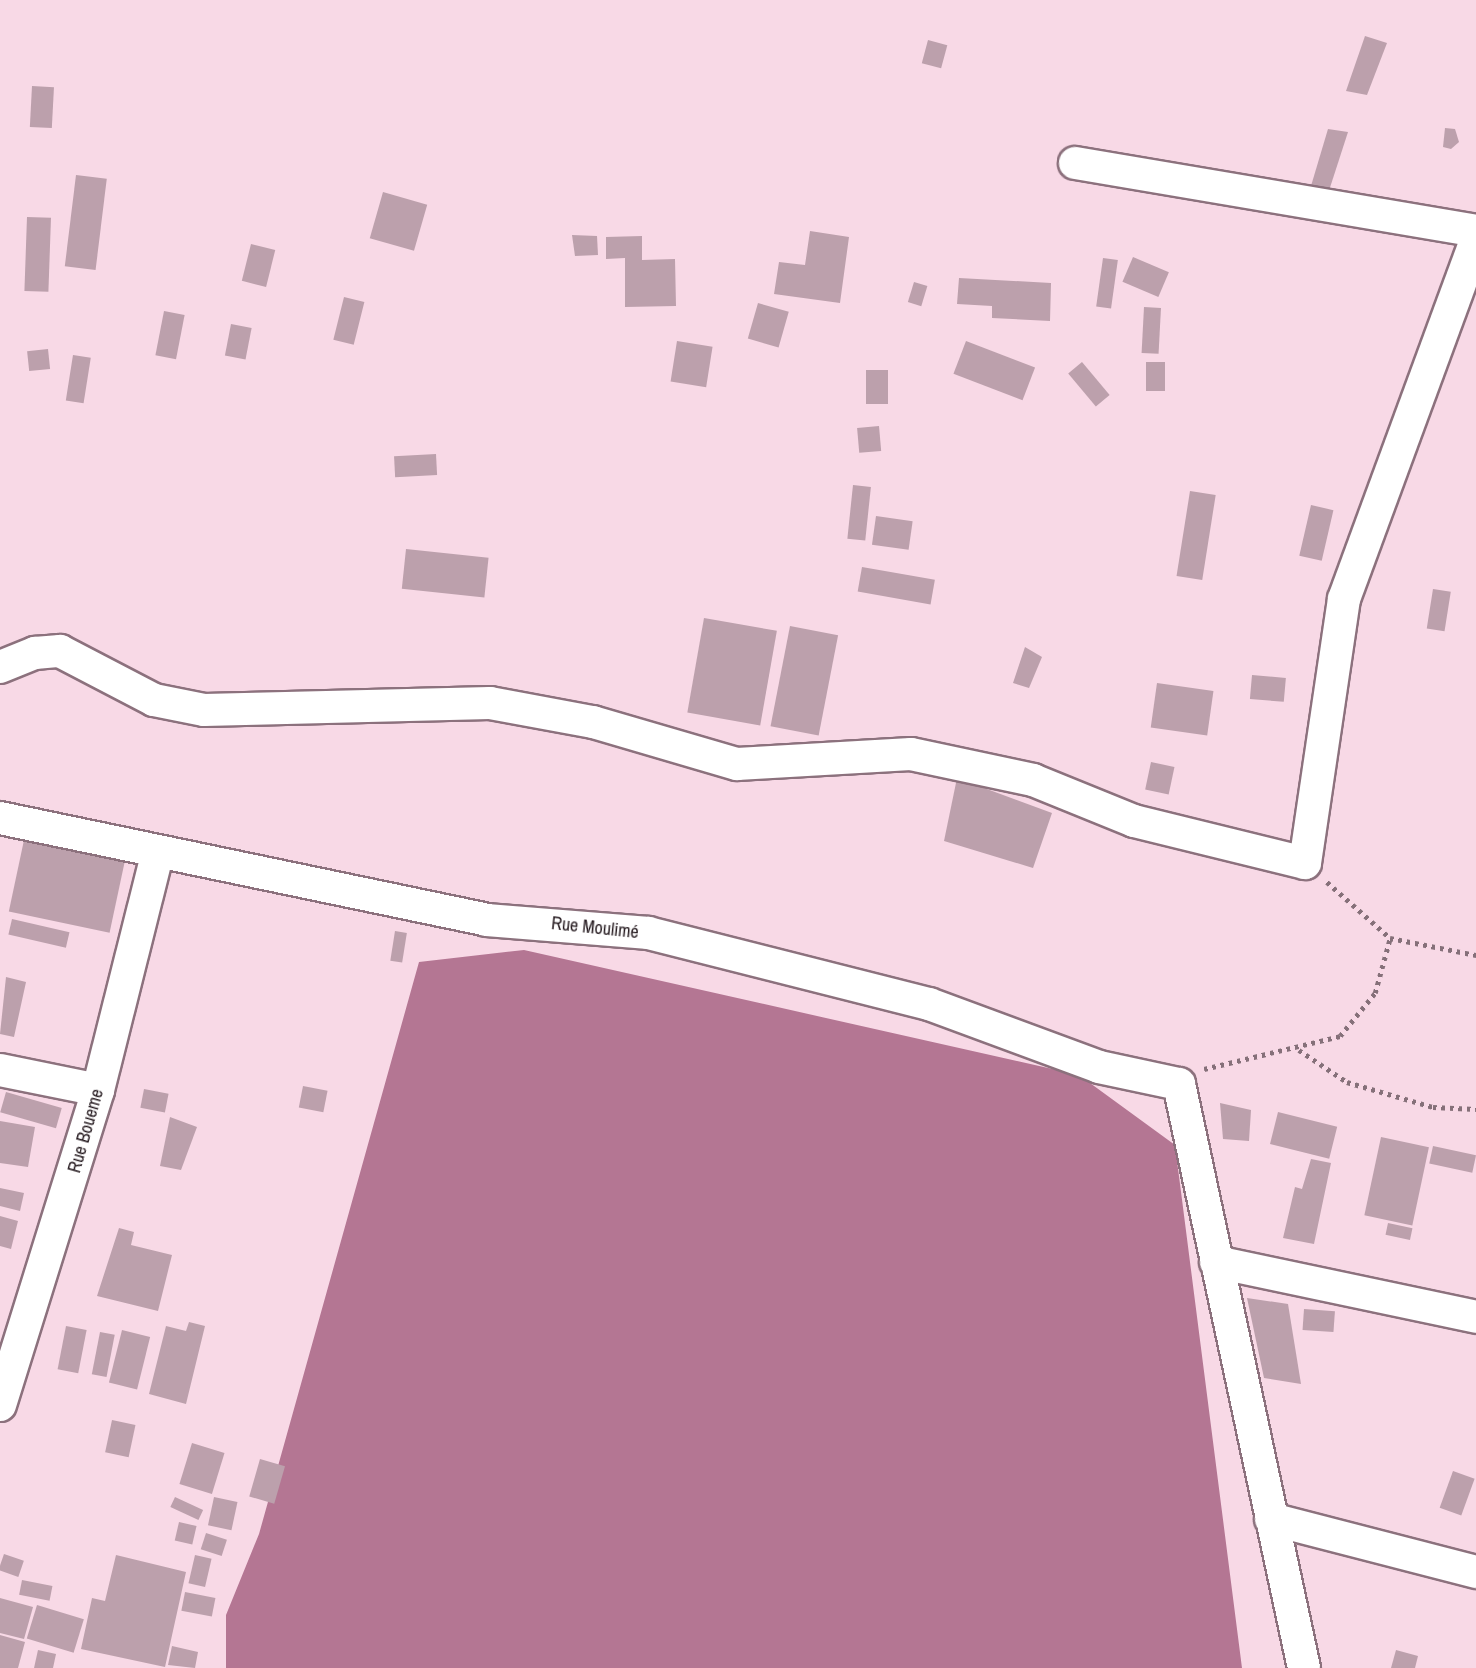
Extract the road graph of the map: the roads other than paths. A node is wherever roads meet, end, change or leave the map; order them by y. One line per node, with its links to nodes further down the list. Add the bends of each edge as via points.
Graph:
1 (1075, 163): 2 (street)
2 (1476, 231)
3 (1476, 240): 4 (street, via 1344,599 1306,863 1134,821 1033,780 911,754 737,764 593,722 490,703 204,710 154,700 60,651 35,653)
4 (0, 667)
5 (0, 818): 6 (street, Rue Moulimé)
6 (158, 852): 8 (street, Rue Boueme); 9 (street, Rue Moulimé, via 487,920 648,933 929,1004 1099,1067 1179,1084)
7 (0, 1070): 8 (street)
8 (98, 1090): 11 (street, Rue Boueme)
9 (1216, 1262): 10 (street); 12 (street)
10 (1476, 1317)
11 (0, 1405)
12 (1271, 1519): 13 (street); 14 (street)
13 (1476, 1572)
14 (1304, 1668)

